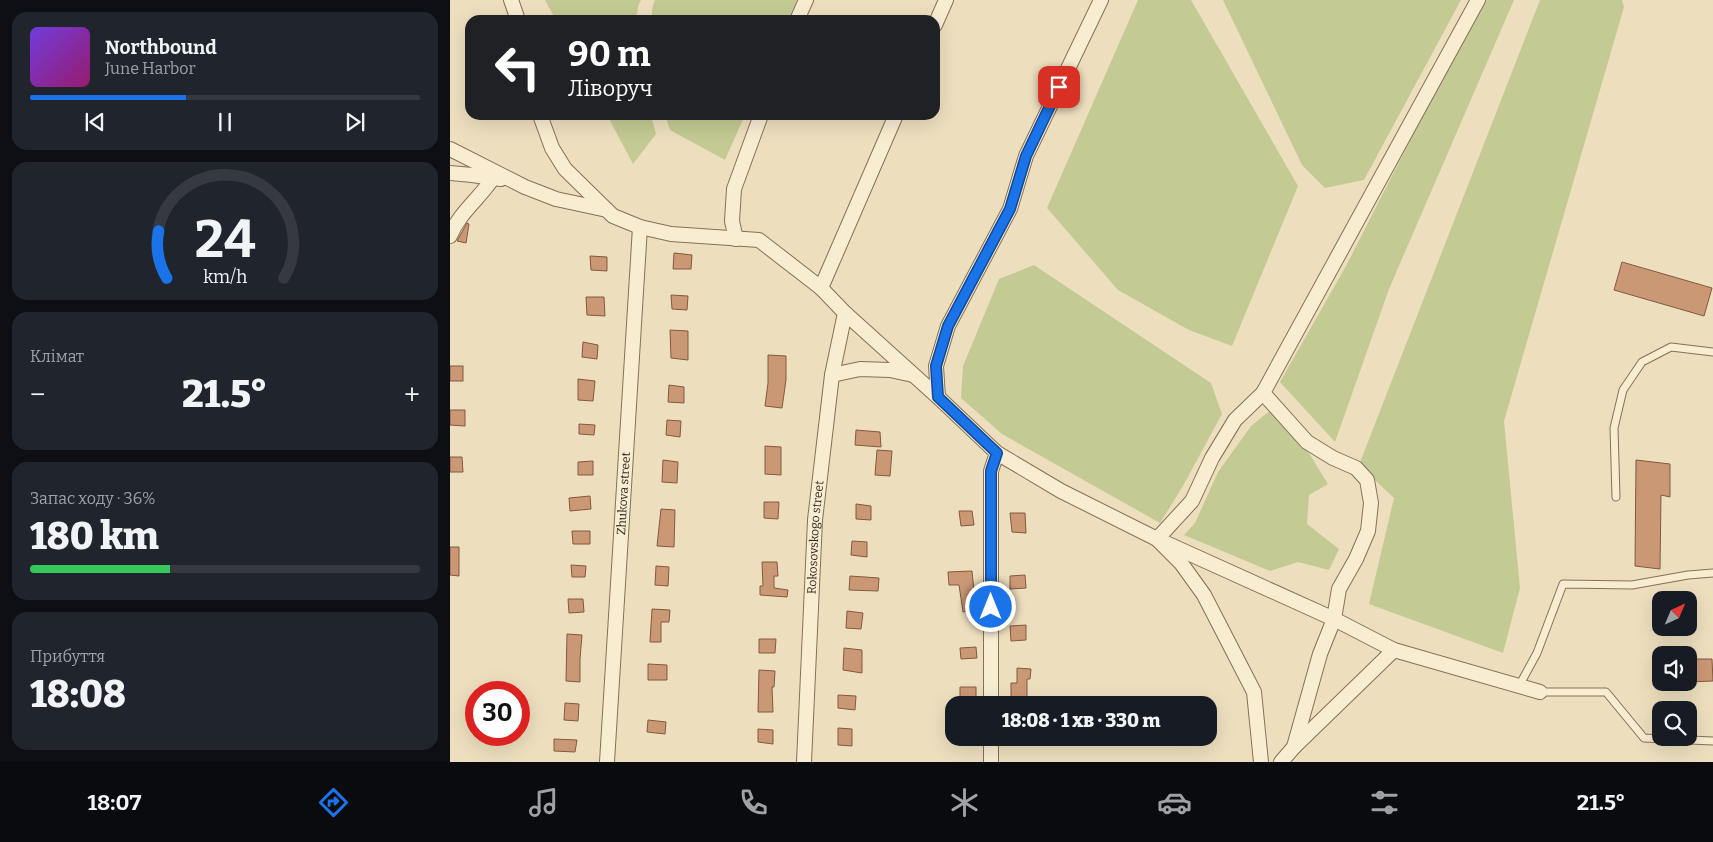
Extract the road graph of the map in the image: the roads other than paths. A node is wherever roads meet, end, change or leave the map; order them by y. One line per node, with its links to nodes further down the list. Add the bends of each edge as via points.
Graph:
1 (512, 0): 6 (street)
2 (806, 0): 7 (street)
3 (946, 0): 8 (street)
4 (1101, 0): 26 (street, via 1026,156 1010,209 948,326 936,366)
5 (1478, 0): 25 (street)
6 (516, 15)
7 (800, 15)
8 (939, 15)
9 (542, 120): 16 (street, via 552,148 565,169)
10 (759, 120): 19 (street, via 734,189 732,221)
11 (894, 120): 20 (street)
12 (450, 150): 15 (street)
13 (450, 174): 14 (street)
14 (493, 178): 15 (street); 18 (street, via 454,225)
15 (514, 181): 16 (street, via 556,199)
16 (607, 210): 17 (street, via 613,216)
17 (640, 226): 19 (street, via 671,234); 39 (street, Zhukova street)
18 (450, 236)
19 (736, 239): 20 (street, via 759,240)
20 (821, 288): 21 (street)
21 (845, 314): 23 (street, Rokosovskogo street); 24 (street)
22 (1713, 352): 28 (lane, via 1671,347 1642,362 1623,390 1614,428)
23 (832, 374): 24 (street, via 860,369); 40 (street, Rokosovskogo street, via 816,520)
24 (914, 375): 26 (street)
25 (1263, 393): 29 (street, via 1235,420 1192,501); 31 (street, via 1307,442 1356,468 1367,480 1371,503 1368,531 1339,590)
26 (938, 397): 27 (street)
27 (997, 453): 29 (street, via 1061,491); 35 (street, via 991,471)
28 (1616, 497)
29 (1157, 539): 31 (street); 42 (street, via 1204,595 1254,692)
30 (1713, 573): 33 (lane, via 1632,585 1563,584 1537,653)
31 (1334, 619): 32 (street); 38 (street, via 1320,654)
32 (1394, 650): 33 (street); 38 (street)
33 (1519, 686): 34 (street)
34 (1540, 692): 36 (lane, via 1606,692 1644,738)
35 (991, 696)
36 (1713, 741)
37 (991, 746): 41 (street)
38 (1294, 747): 43 (street)
39 (607, 762)
40 (804, 762)
41 (992, 762)
42 (1261, 762)
43 (1281, 762)

